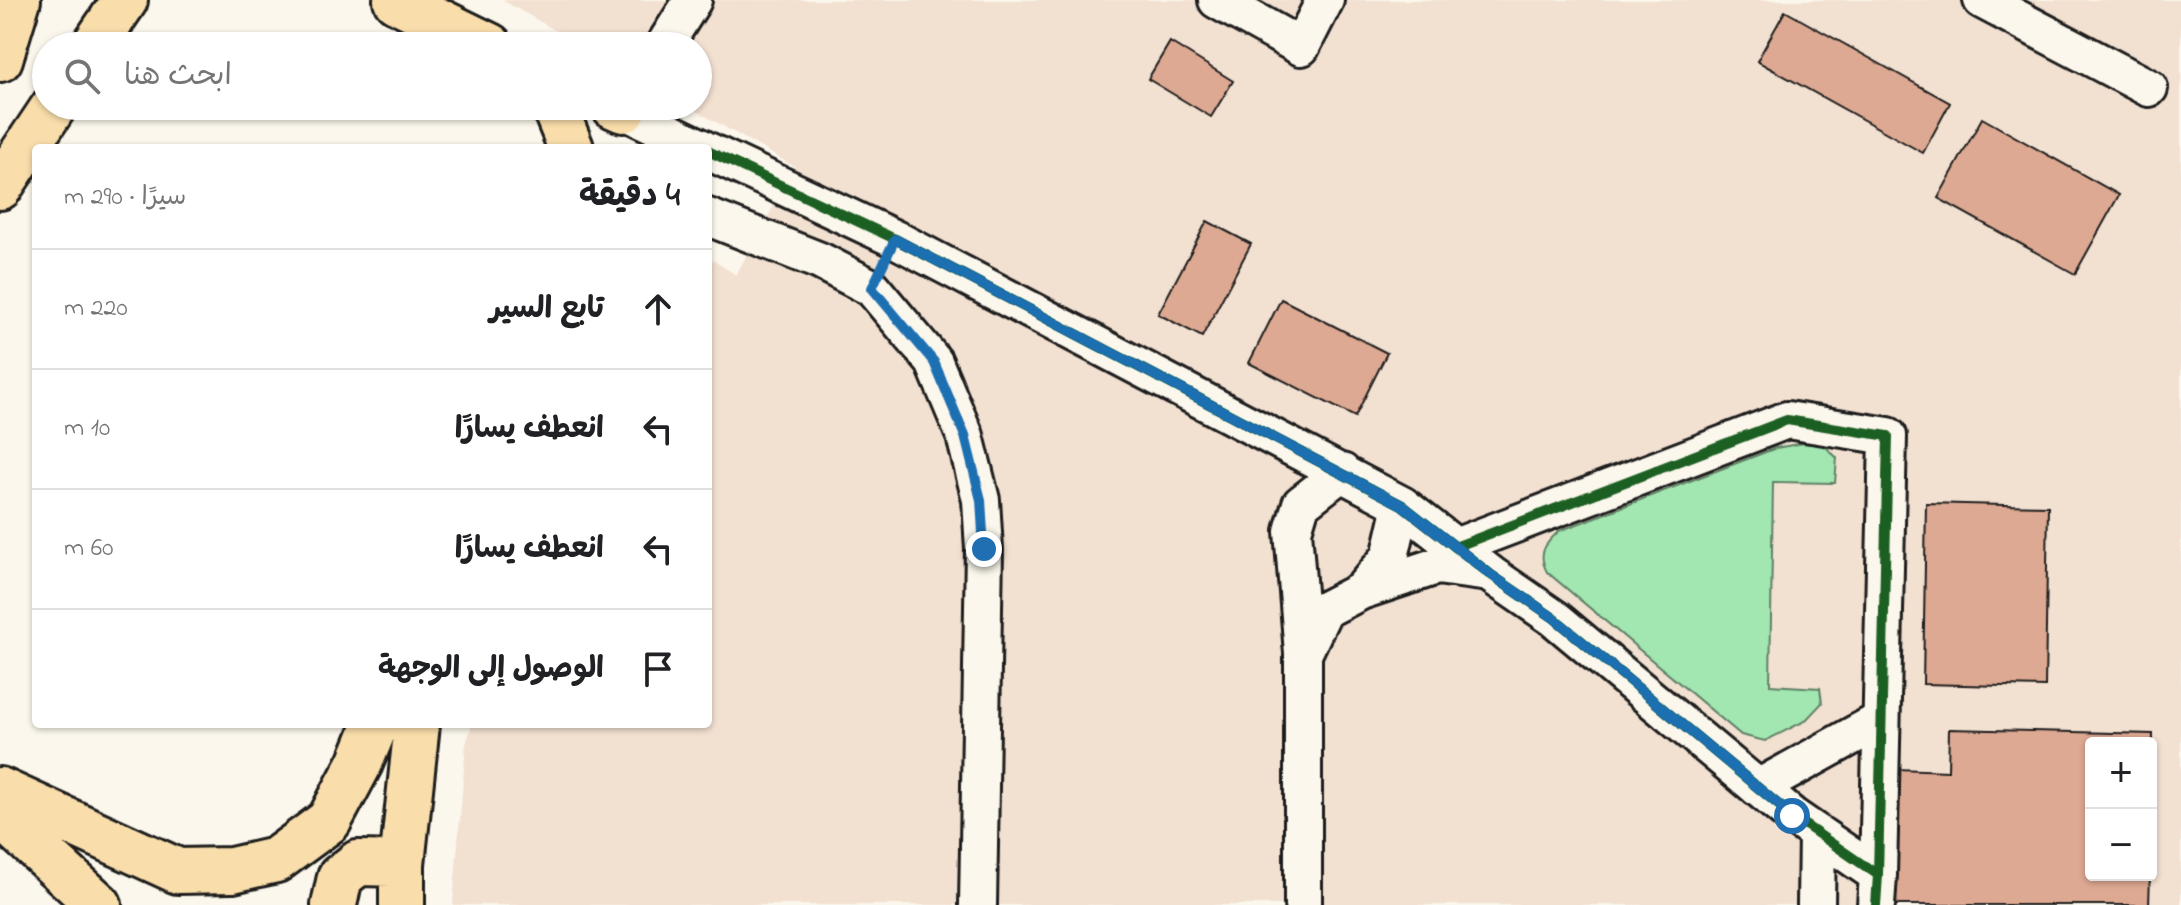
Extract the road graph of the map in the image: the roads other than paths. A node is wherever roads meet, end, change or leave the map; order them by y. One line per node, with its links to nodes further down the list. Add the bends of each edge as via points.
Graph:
1 (18, 0): 11 (main road)
2 (125, 0): 8 (main road)
3 (693, 0): 10 (street)
4 (1217, 0): 5 (street, via 1301,47)
5 (1325, 0)
6 (1982, 0): 12 (street)
7 (395, 1): 9 (main road)
8 (103, 32)
9 (460, 32)
10 (673, 32)
11 (0, 59)
12 (2149, 88)
13 (45, 120): 19 (main road)
14 (560, 120): 16 (main road)
15 (647, 120): 17 (street)
16 (569, 144)
17 (694, 144)
18 (712, 153): 21 (street)
19 (0, 187)
20 (712, 219): 22 (street, via 820,261)
21 (895, 239): 22 (street); 23 (street)
22 (872, 288): 40 (street, via 934,362 965,436 981,500)
23 (1342, 472): 24 (street); 28 (street, via 1301,504 1293,531)
24 (1402, 505): 25 (street); 27 (street, via 1390,557)
25 (1455, 547): 26 (street); 29 (street, via 1787,420 1888,436)
26 (1490, 574): 27 (street, via 1437,566); 32 (street, via 1554,618)
27 (1361, 591): 28 (street, via 1324,610)
28 (1303, 653): 41 (street)
29 (1881, 720): 32 (street); 37 (street)
30 (374, 728): 33 (main road, via 329,821 276,860 232,870 178,871)
31 (417, 728): 36 (main road)
32 (1758, 788): 35 (street)
33 (0, 790)
34 (0, 815): 38 (main road)
35 (1817, 833): 37 (street); 42 (street)
36 (402, 884): 39 (main road, via 358,863 340,877)
37 (1877, 890)
38 (99, 905)
39 (334, 905)
40 (978, 905)
41 (1303, 905)
42 (1816, 905)

